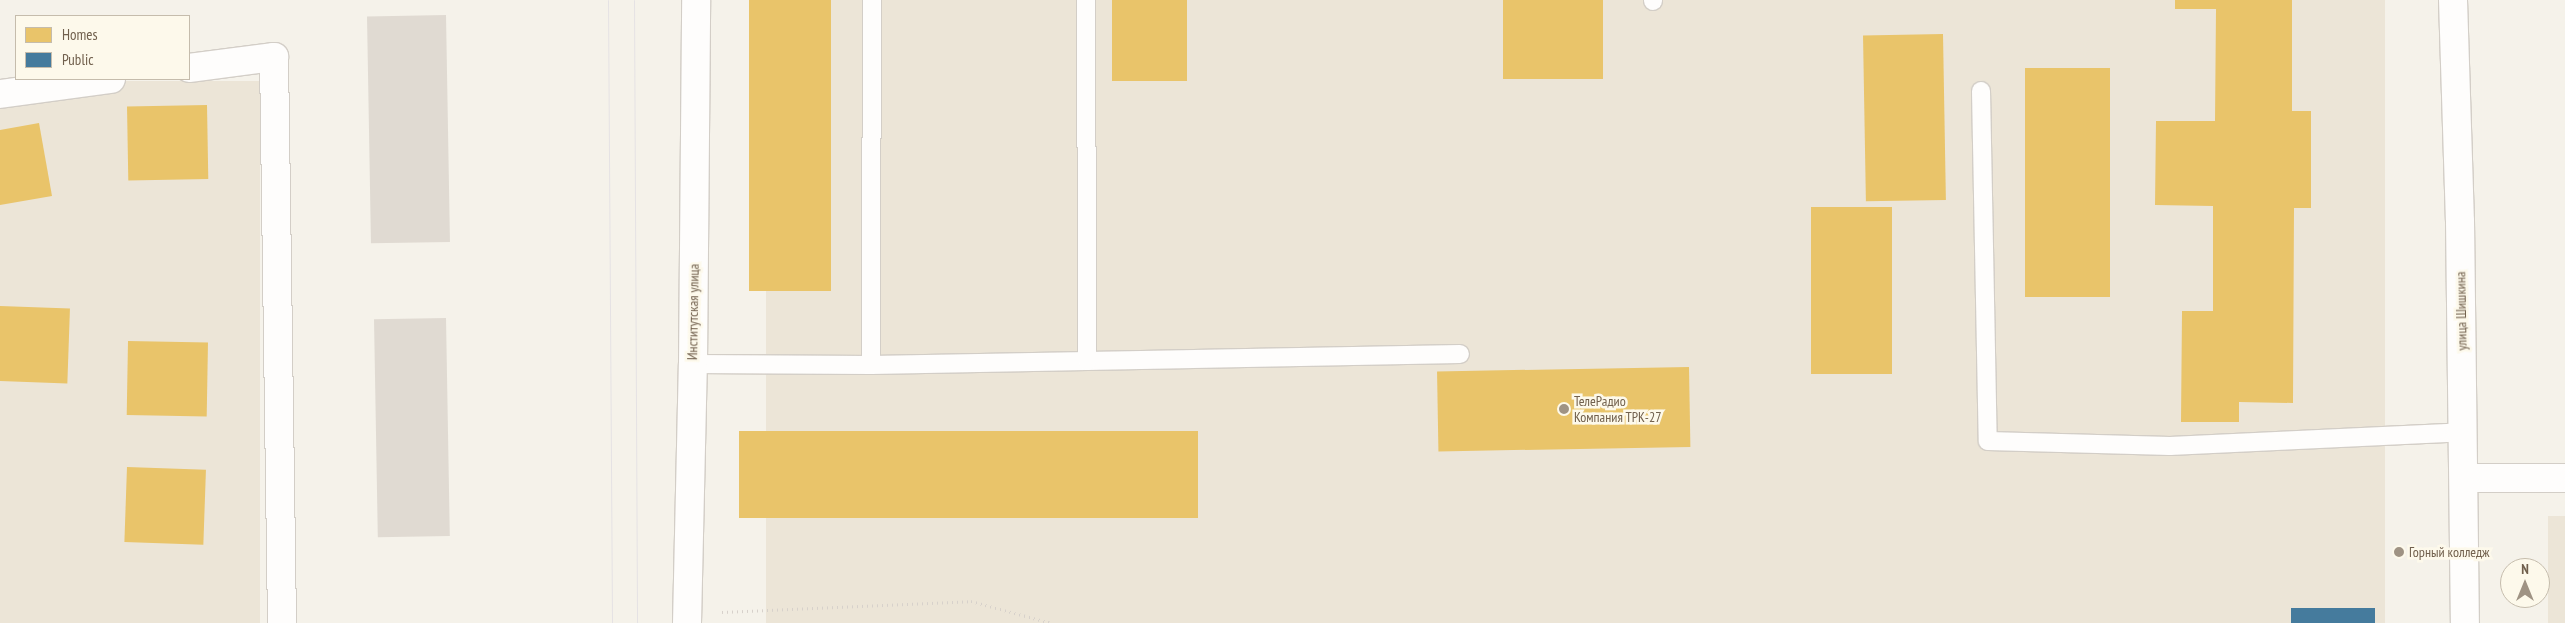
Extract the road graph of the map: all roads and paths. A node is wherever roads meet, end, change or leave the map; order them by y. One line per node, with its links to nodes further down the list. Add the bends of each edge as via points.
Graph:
1 (696, 0): 11 (main road, Институтская улица)
2 (872, 0): 12 (lane)
3 (1086, 0): 10 (lane)
4 (2453, 0): 13 (main road, улица Шишкина)
5 (190, 68): 17 (main road, via 274,56)
6 (104, 80): 8 (main road)
7 (1981, 91): 13 (lane, via 1988,441 2170,446)
8 (0, 94)
9 (1460, 354): 10 (lane)
10 (1087, 361): 12 (lane)
11 (693, 364): 12 (lane); 16 (main road, Институтская улица)
12 (871, 365)
13 (2463, 432): 14 (main road, улица Шишкина)
14 (2464, 478): 15 (main road); 19 (main road, улица Шишкина)
15 (2565, 478)
16 (686, 618): 18 (path, via 971,600)
17 (282, 623)
18 (1051, 623)
19 (2465, 623)

